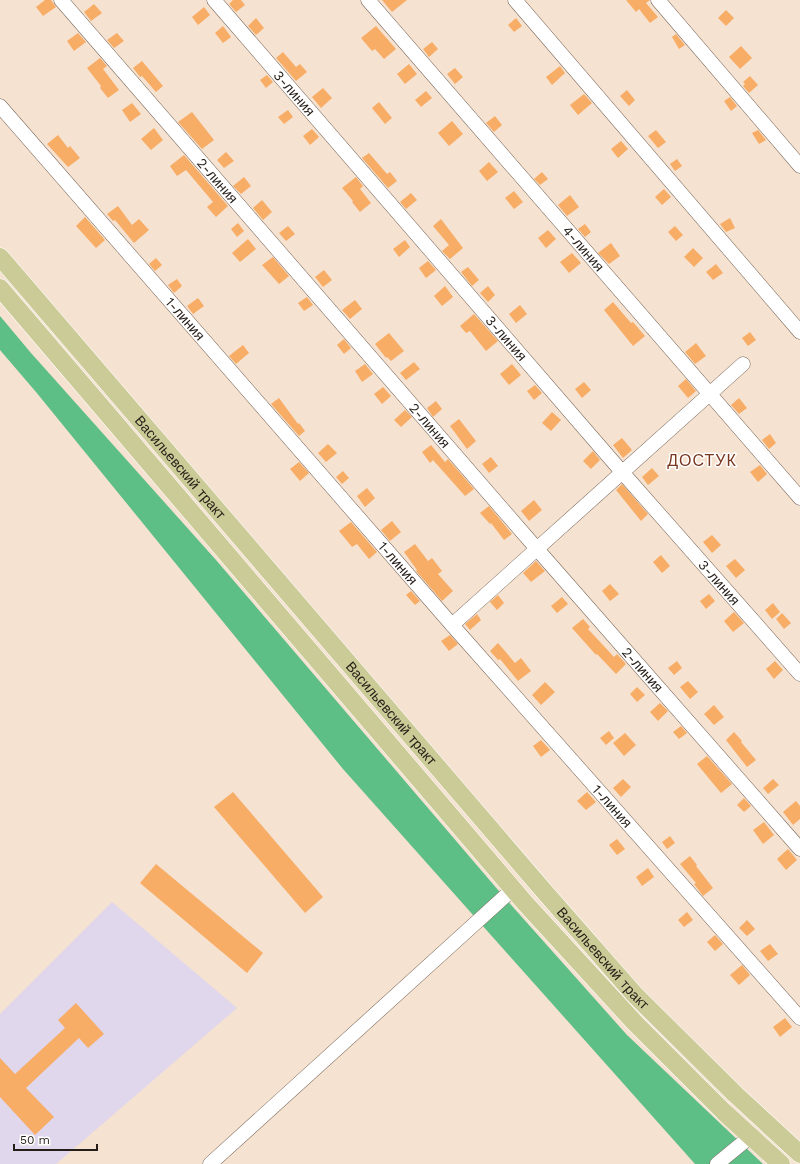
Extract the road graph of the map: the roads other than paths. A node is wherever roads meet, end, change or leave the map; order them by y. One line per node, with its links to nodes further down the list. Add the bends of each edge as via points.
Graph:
1 (61, 0): 15 (street, 2-линия)
2 (214, 0): 13 (street, 3-линия)
3 (368, 0): 12 (street, 4-линия)
4 (515, 0): 10 (street)
5 (658, 0): 7 (street)
6 (0, 106): 16 (street, 1-линия)
7 (800, 166)
8 (0, 257): 22 (main road, Васильевский тракт, via 635,995)
9 (0, 288): 19 (main road, Васильевский тракт)
10 (800, 332)
11 (743, 364): 12 (street)
12 (710, 394): 13 (street); 14 (street, 4-линия)
13 (622, 472): 15 (street); 17 (street, 3-линия)
14 (800, 498)
15 (537, 549): 16 (street); 18 (street, 2-линия)
16 (452, 626): 20 (street, 1-линия)
17 (800, 674)
18 (800, 849)
19 (514, 889): 21 (main road, Васильевский тракт, via 635,1023); 23 (street)
20 (800, 1018)
21 (751, 1136): 24 (street); 25 (main road, Васильевский тракт)
22 (800, 1154)
23 (210, 1164)
24 (718, 1164)
25 (781, 1164)

